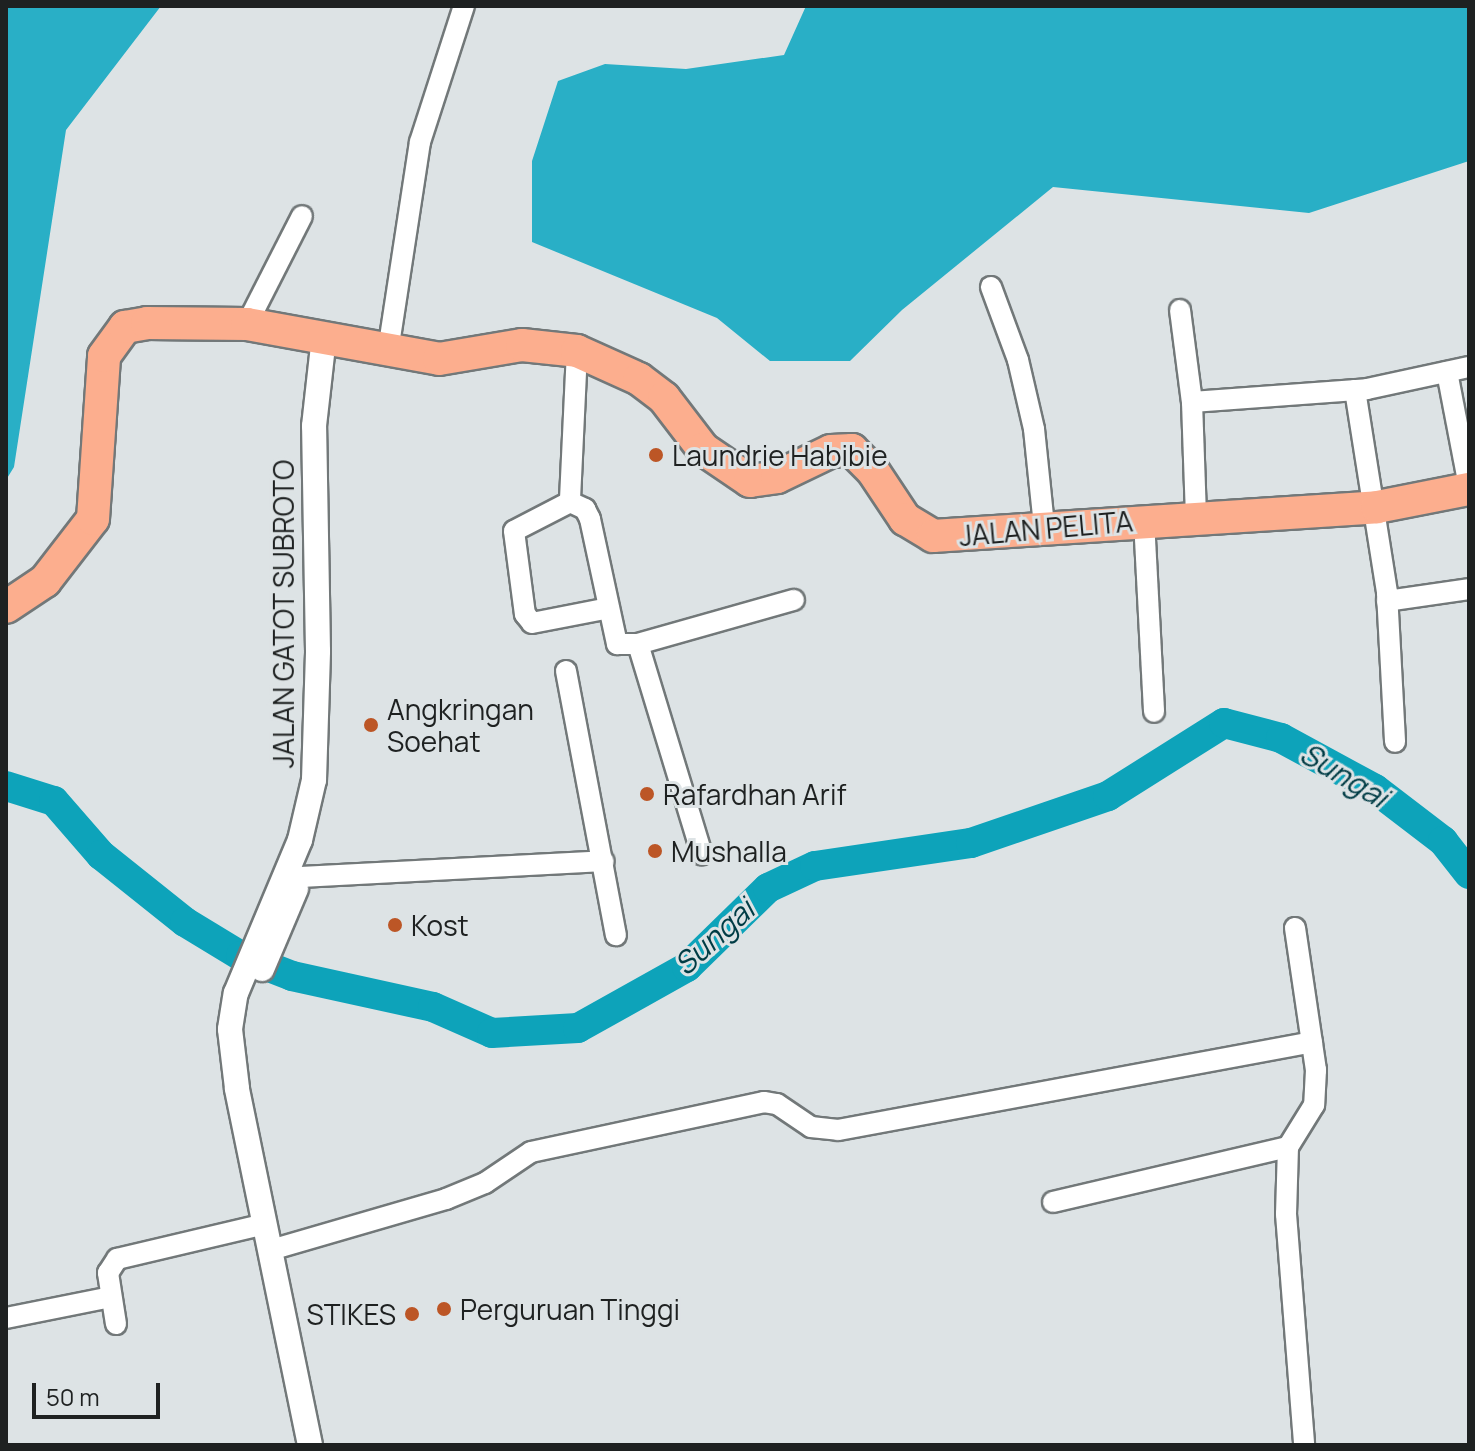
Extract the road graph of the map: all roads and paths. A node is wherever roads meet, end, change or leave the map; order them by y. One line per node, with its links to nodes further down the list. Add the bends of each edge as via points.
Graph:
1 (464, 6): 7 (street, via 420,142)
2 (302, 216): 5 (street)
3 (991, 287): 18 (street, via 1018,360 1034,429)
4 (1180, 310): 12 (street)
5 (247, 324): 6 (highway, JALAN PELITA); 22 (highway, JALAN PELITA, via 147,323 125,327 111,341 104,356 93,519 45,581)
6 (330, 338): 7 (highway, JALAN PELITA); 25 (street, JALAN GATOT SUBROTO, via 314,426)
7 (388, 351): 8 (highway, JALAN PELITA, via 439,359 522,345)
8 (577, 351): 14 (street); 18 (highway, JALAN PELITA, via 639,379 664,398 711,457 750,481 777,477 842,448 863,459 905,519 928,533)
9 (1469, 367): 10 (street)
10 (1447, 372): 11 (street); 13 (street)
11 (1355, 390): 12 (street); 15 (street)
12 (1192, 402): 16 (street)
13 (1469, 487): 15 (highway, JALAN PELITA)
14 (570, 502): 23 (street, via 585,509 590,519); 23 (street, via 514,531 525,614 532,623)
15 (1377, 507): 16 (highway, JALAN PELITA); 21 (street)
16 (1196, 516): 17 (highway, JALAN PELITA)
17 (1144, 520): 18 (highway, JALAN PELITA); 27 (street)
18 (1044, 526)
19 (1469, 589): 21 (street)
20 (794, 600): 24 (street)
21 (1387, 601): 28 (street)
22 (6, 607)
23 (609, 608): 24 (street, via 617,644)
24 (638, 644): 29 (street)
25 (323, 650): 31 (street, JALAN GATOT SUBROTO, via 331,764 324,807); 32 (street, JALAN GATOT SUBROTO, via 308,812)
26 (566, 671): 30 (street)
27 (1154, 712)
28 (1395, 742)
29 (702, 854)
30 (604, 861): 31 (street); 34 (street)
31 (301, 877): 32 (street, JALAN GATOT SUBROTO)
32 (272, 923): 35 (street, JALAN GATOT SUBROTO)
33 (1295, 928): 36 (street)
34 (616, 935)
35 (244, 992): 39 (street, JALAN GATOT SUBROTO, via 232,1063); 40 (street, JALAN GATOT SUBROTO, via 245,1054)
36 (1312, 1042): 37 (street, via 1314,1105); 40 (street, via 838,1130 811,1127 777,1104 764,1102 531,1152 485,1183 446,1199)
37 (1288, 1147): 38 (street); 46 (street, via 1286,1214)
38 (1053, 1202)
39 (265, 1224): 41 (street, via 117,1259 108,1273); 44 (street, JALAN GATOT SUBROTO)
40 (281, 1247): 45 (street, JALAN GATOT SUBROTO)
41 (111, 1297): 42 (street); 43 (street)
42 (6, 1318)
43 (116, 1324)
44 (310, 1445)
45 (322, 1445)
46 (1304, 1445)

